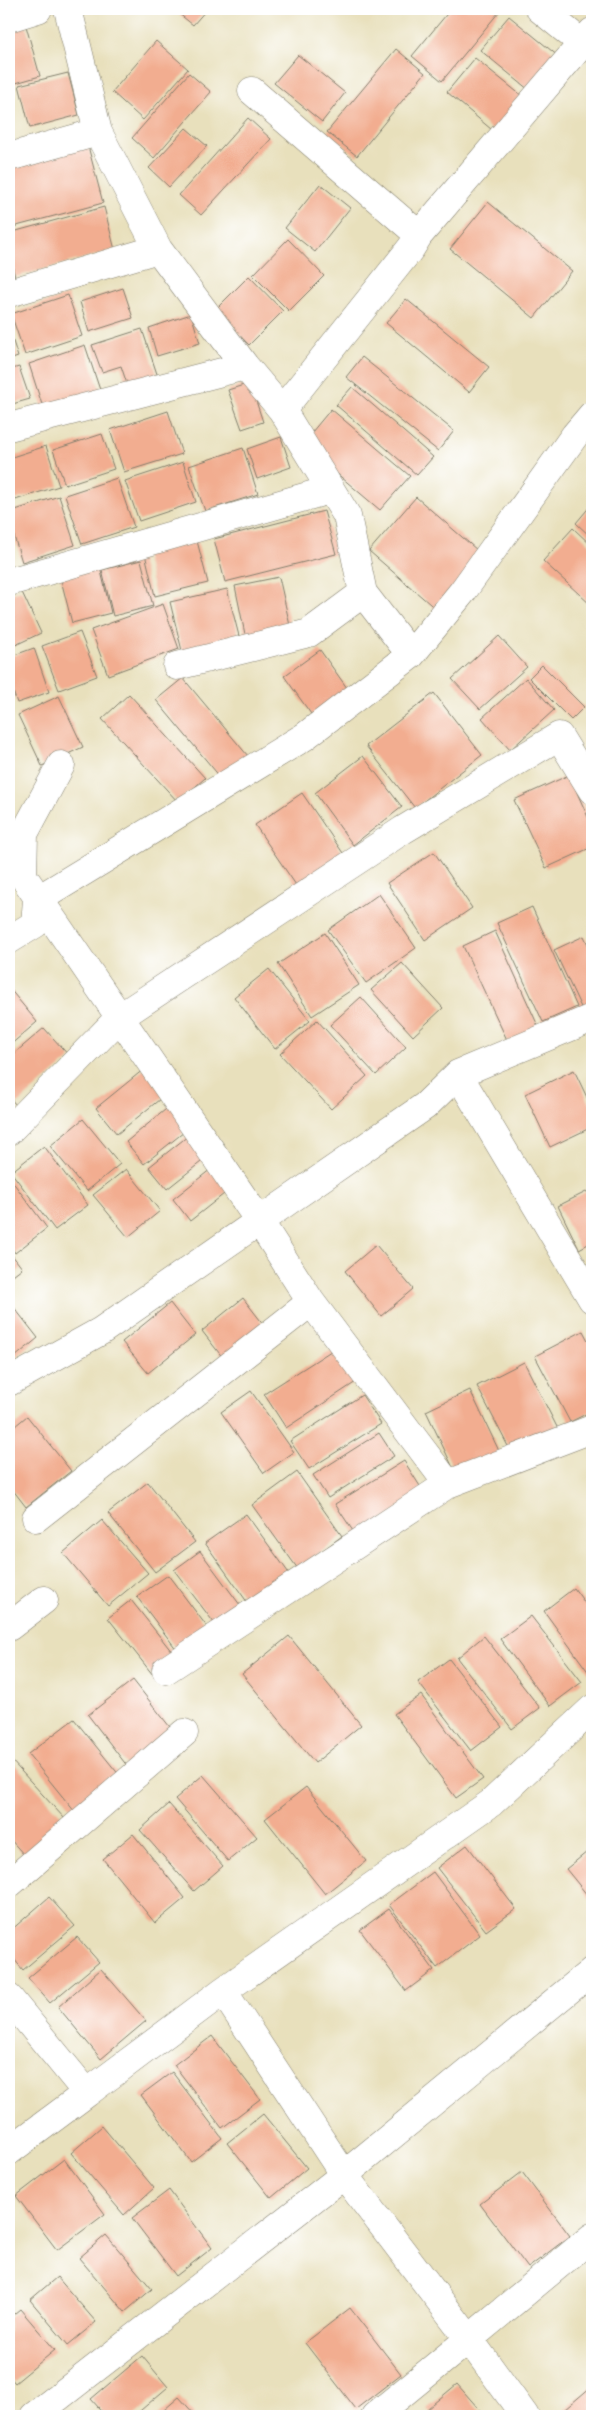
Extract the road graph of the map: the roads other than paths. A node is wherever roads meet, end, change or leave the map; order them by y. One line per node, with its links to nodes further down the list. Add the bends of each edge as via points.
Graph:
1 (38, 9): 4 (street)
2 (68, 9): 7 (street)
3 (540, 9): 5 (street)
4 (9, 18)
5 (588, 38): 9 (street)
6 (252, 91): 9 (street)
7 (98, 132): 8 (street); 10 (street)
8 (9, 157)
9 (419, 235): 13 (street, via 412,248)
10 (158, 249): 11 (street); 12 (street)
11 (9, 293)
12 (245, 366): 13 (street); 15 (street)
13 (282, 410): 17 (street)
14 (592, 415): 16 (street)
15 (9, 427)
16 (584, 442): 20 (street)
17 (329, 490): 18 (street); 19 (street, via 347,516)
18 (9, 582)
19 (364, 594): 20 (street); 21 (street, via 309,633)
20 (411, 655): 24 (street, via 304,737)
21 (177, 666)
22 (60, 765): 24 (street, via 24,834 23,876)
23 (592, 790): 26 (street, via 559,736 403,830)
24 (37, 900): 25 (street, via 35,924); 26 (street)
25 (9, 940)
26 (120, 1017): 29 (street); 30 (street)
27 (592, 1018): 28 (street)
28 (458, 1074): 30 (street, via 425,1106); 31 (street)
29 (9, 1131)
30 (260, 1222): 32 (street); 33 (street, via 101,1331)
31 (592, 1299)
32 (311, 1302): 35 (street); 36 (street)
33 (9, 1382)
34 (592, 1429): 35 (street)
35 (448, 1484): 39 (street)
36 (36, 1518)
37 (44, 1600): 38 (street)
38 (9, 1627)
39 (166, 1670)
40 (592, 1710): 44 (street, via 491,1803)
41 (184, 1732): 42 (street)
42 (9, 1884)
43 (592, 1971): 48 (street)
44 (223, 1991): 46 (street); 48 (street)
45 (9, 1998): 46 (street)
46 (88, 2093): 47 (street)
47 (9, 2151)
48 (344, 2175): 50 (street); 51 (street)
49 (592, 2237): 50 (street)
50 (469, 2338): 52 (street); 53 (street)
51 (34, 2416)
52 (375, 2416)
53 (525, 2416)

